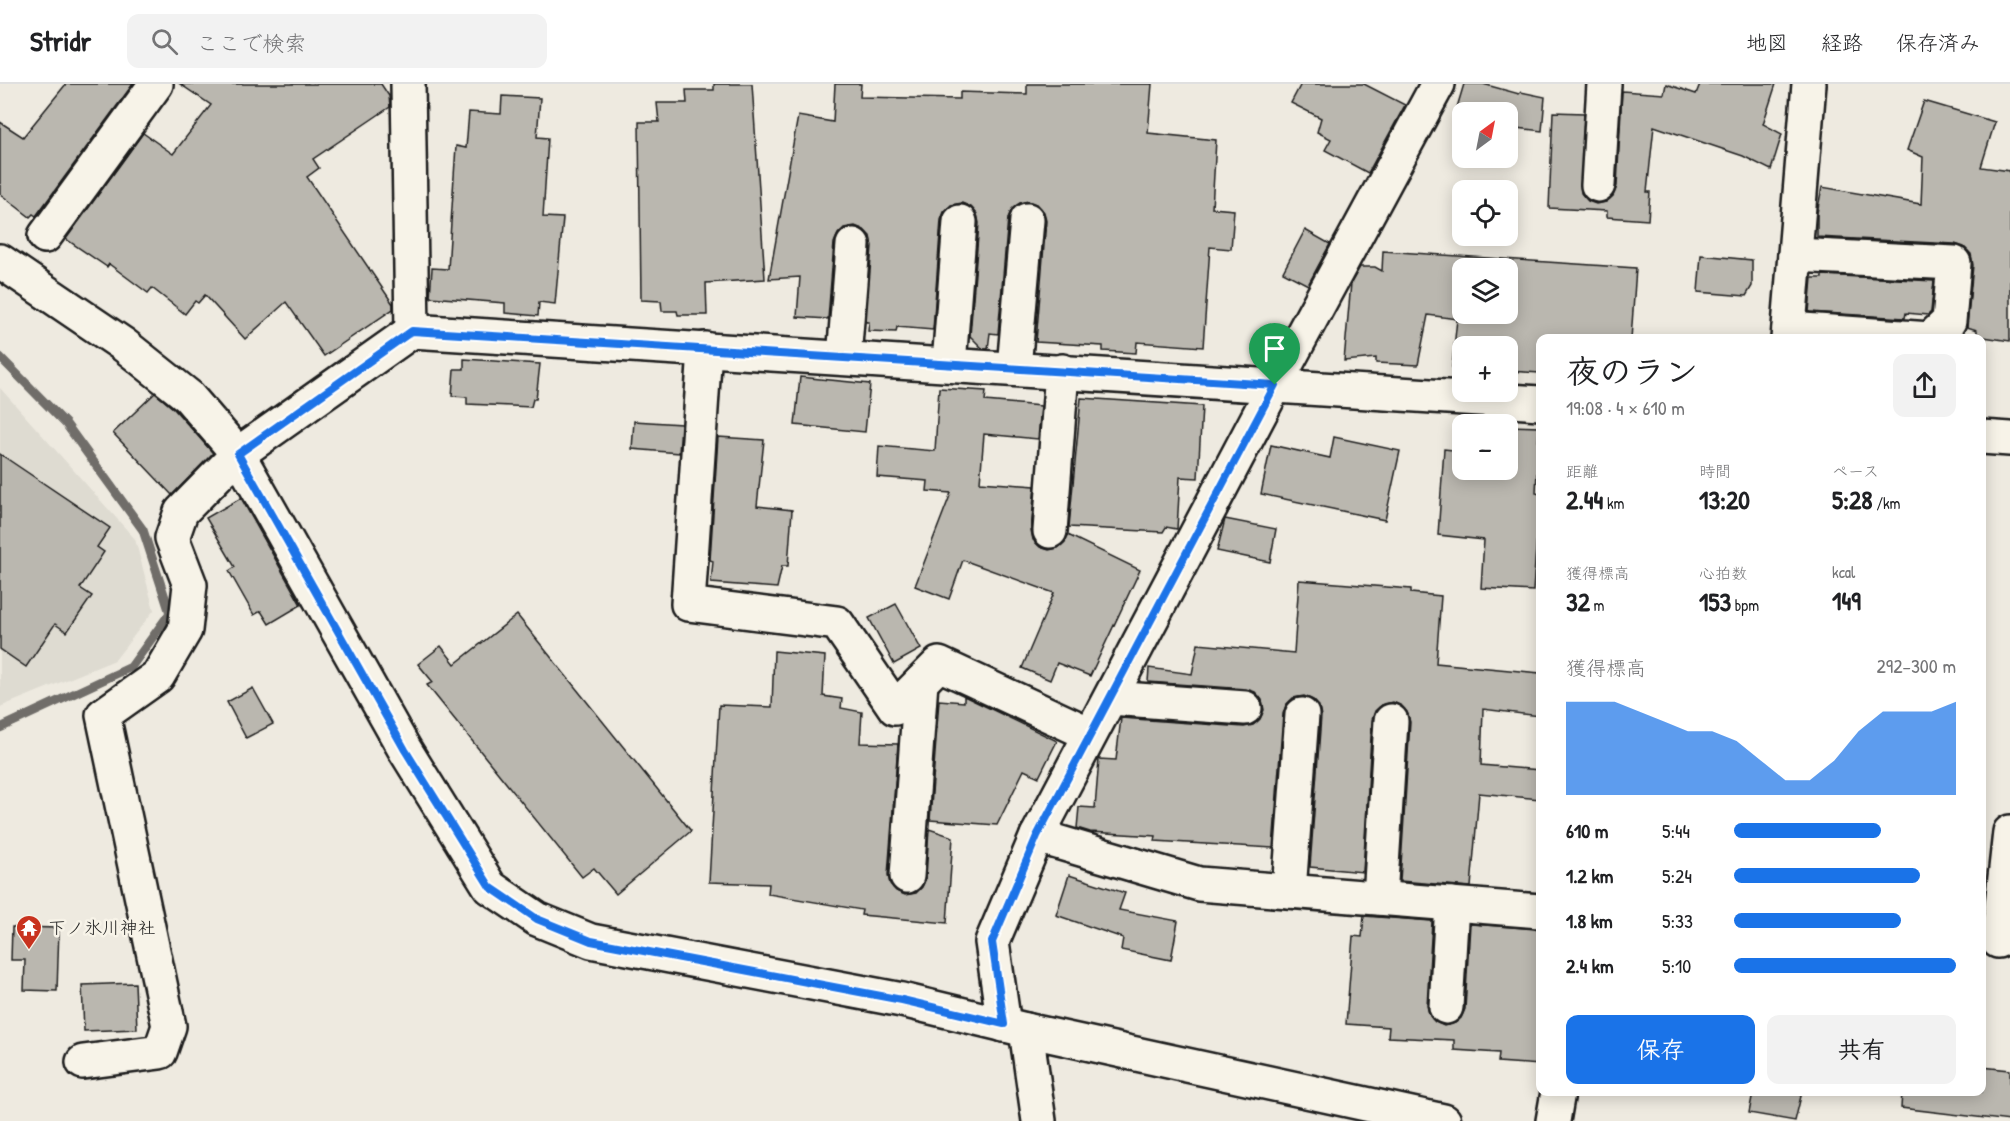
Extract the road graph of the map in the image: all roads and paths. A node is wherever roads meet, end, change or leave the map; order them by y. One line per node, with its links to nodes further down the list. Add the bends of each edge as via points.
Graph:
1 (156, 84): 9 (street)
2 (408, 84): 13 (street)
3 (1438, 84): 21 (street)
4 (1604, 84): 6 (street)
5 (1809, 84): 11 (street)
6 (1598, 185)
7 (1027, 220): 19 (street)
8 (960, 222): 18 (street)
9 (45, 236)
10 (853, 245): 17 (street)
11 (1795, 255): 14 (street); 15 (street, via 1954,262 1949,321)
12 (0, 261): 25 (street, via 124,345 188,396)
13 (412, 331): 16 (street); 25 (street)
14 (1788, 334)
15 (1935, 334)
16 (705, 349): 17 (street); 27 (street, via 688,604 837,623 895,708)
17 (844, 358): 18 (street)
18 (949, 364): 19 (street)
19 (1014, 368): 20 (street)
20 (1062, 371): 21 (street); 26 (street)
21 (1275, 385): 22 (street); 28 (street)
22 (1536, 404)
23 (1986, 437): 24 (street)
24 (2010, 439)
25 (238, 454): 42 (street, via 405,750 490,887 537,919 591,941 902,1000); 43 (street, via 181,512 172,538 189,585 185,630 158,676 103,715 169,1026 160,1052)
26 (1050, 531)
27 (921, 682): 32 (street, via 939,664); 35 (street)
28 (1111, 698): 29 (street); 32 (street)
29 (1245, 708)
30 (1302, 716): 36 (street)
31 (1391, 721): 37 (street)
32 (1090, 734): 34 (street)
33 (2010, 832): 40 (street)
34 (1037, 836): 36 (street, via 1199,884); 42 (street, via 992,942)
35 (907, 876)
36 (1289, 891): 37 (street)
37 (1380, 898): 38 (street)
38 (1452, 904): 39 (street); 41 (street)
39 (1536, 911)
40 (1996, 941)
41 (1446, 1007)
42 (1015, 1027): 45 (street); 46 (street)
43 (83, 1062)
44 (1557, 1096): 47 (street)
45 (1039, 1121)
46 (1444, 1121)
47 (1553, 1121)

